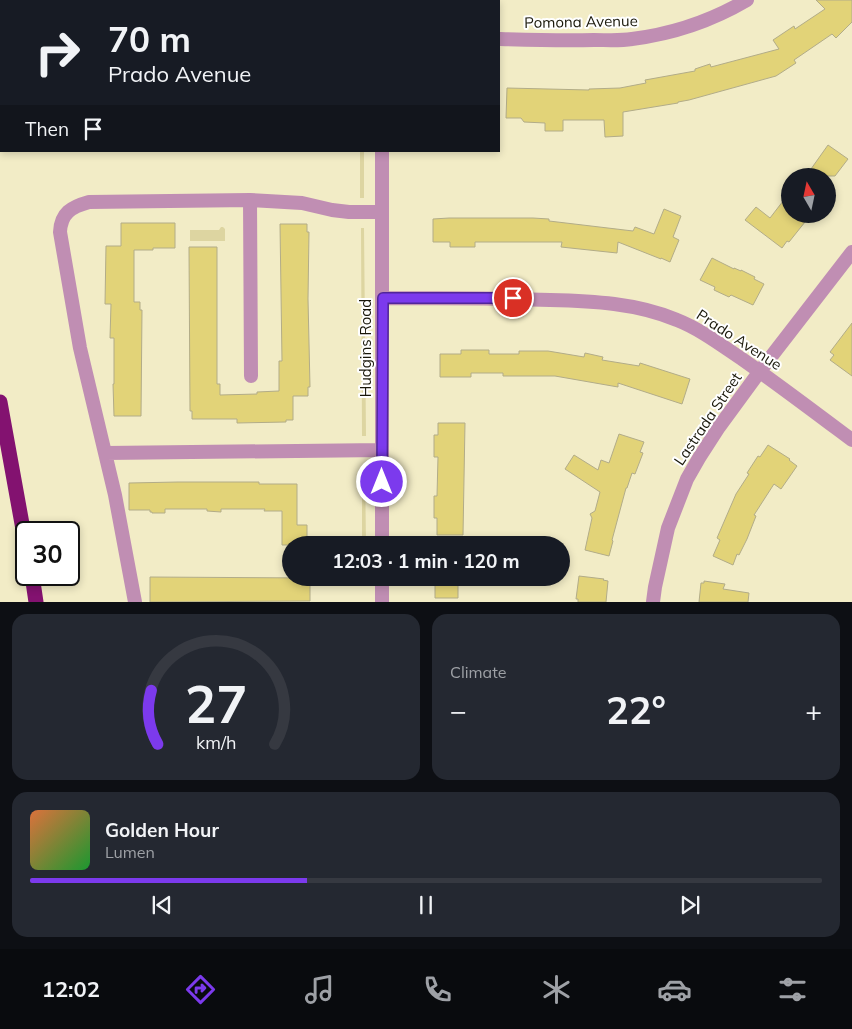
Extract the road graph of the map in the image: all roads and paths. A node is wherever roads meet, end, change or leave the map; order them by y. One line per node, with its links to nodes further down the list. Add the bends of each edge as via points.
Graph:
1 (747, 0): 2 (street, Pomona Avenue, via 690,26 631,39)
2 (500, 39)
3 (382, 152): 5 (street, Hudgins Road)
4 (250, 200): 5 (street, via 302,203 349,212); 9 (street); 13 (street, via 89,202 71,209 60,223 80,348)
5 (382, 212): 7 (street, Hudgins Road)
6 (852, 252): 8 (street, Lastrada Street)
7 (383, 298): 8 (street, Prado Avenue, via 513,298 625,306 676,319 696,328); 12 (street, Hudgins Road)
8 (760, 371): 11 (street, Prado Avenue); 21 (street, Lastrada Street, via 687,479 668,528)
9 (251, 376)
10 (0, 402): 14 (highway)
11 (852, 440)
12 (382, 450): 13 (street); 15 (street, Hudgins Road)
13 (106, 453): 19 (street)
14 (21, 521)
15 (382, 536)
16 (34, 586): 18 (highway)
17 (382, 586): 20 (street)
18 (36, 602)
19 (135, 602)
20 (382, 602)
21 (653, 602)

